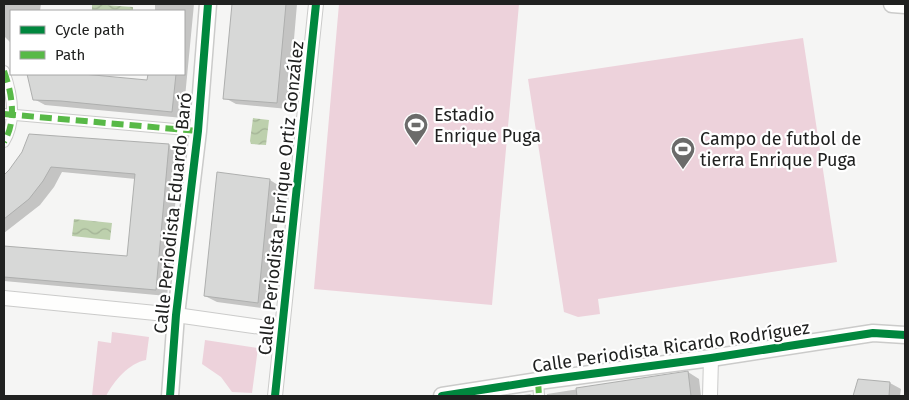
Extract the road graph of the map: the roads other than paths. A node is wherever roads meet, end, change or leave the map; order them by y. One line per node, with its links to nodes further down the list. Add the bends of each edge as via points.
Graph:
1 (208, 4): 7 (street, Calle Periodista Eduardo Baró)
2 (316, 4): 11 (street, Calle Periodista Enrique Ortiz González)
3 (892, 4): 4 (street)
4 (905, 5)
5 (4, 71): 6 (street, via 10,89)
6 (8, 114): 7 (street); 8 (street)
7 (198, 131): 10 (street, Calle Periodista Eduardo Baró)
8 (4, 142)
9 (4, 298): 10 (street)
10 (176, 315): 11 (street); 15 (street, Calle Periodista Eduardo Baró)
11 (282, 330): 16 (street, Calle Periodista Enrique Ortiz González)
12 (905, 335): 13 (street, Calle Periodista Ricardo Rodríguez, via 873,334)
13 (711, 358): 14 (street, Calle Periodista Ricardo Rodríguez); 18 (street)
14 (538, 389): 17 (street, Calle Periodista Ricardo Rodríguez)
15 (170, 396)
16 (275, 396)
17 (442, 396)
18 (710, 396)

